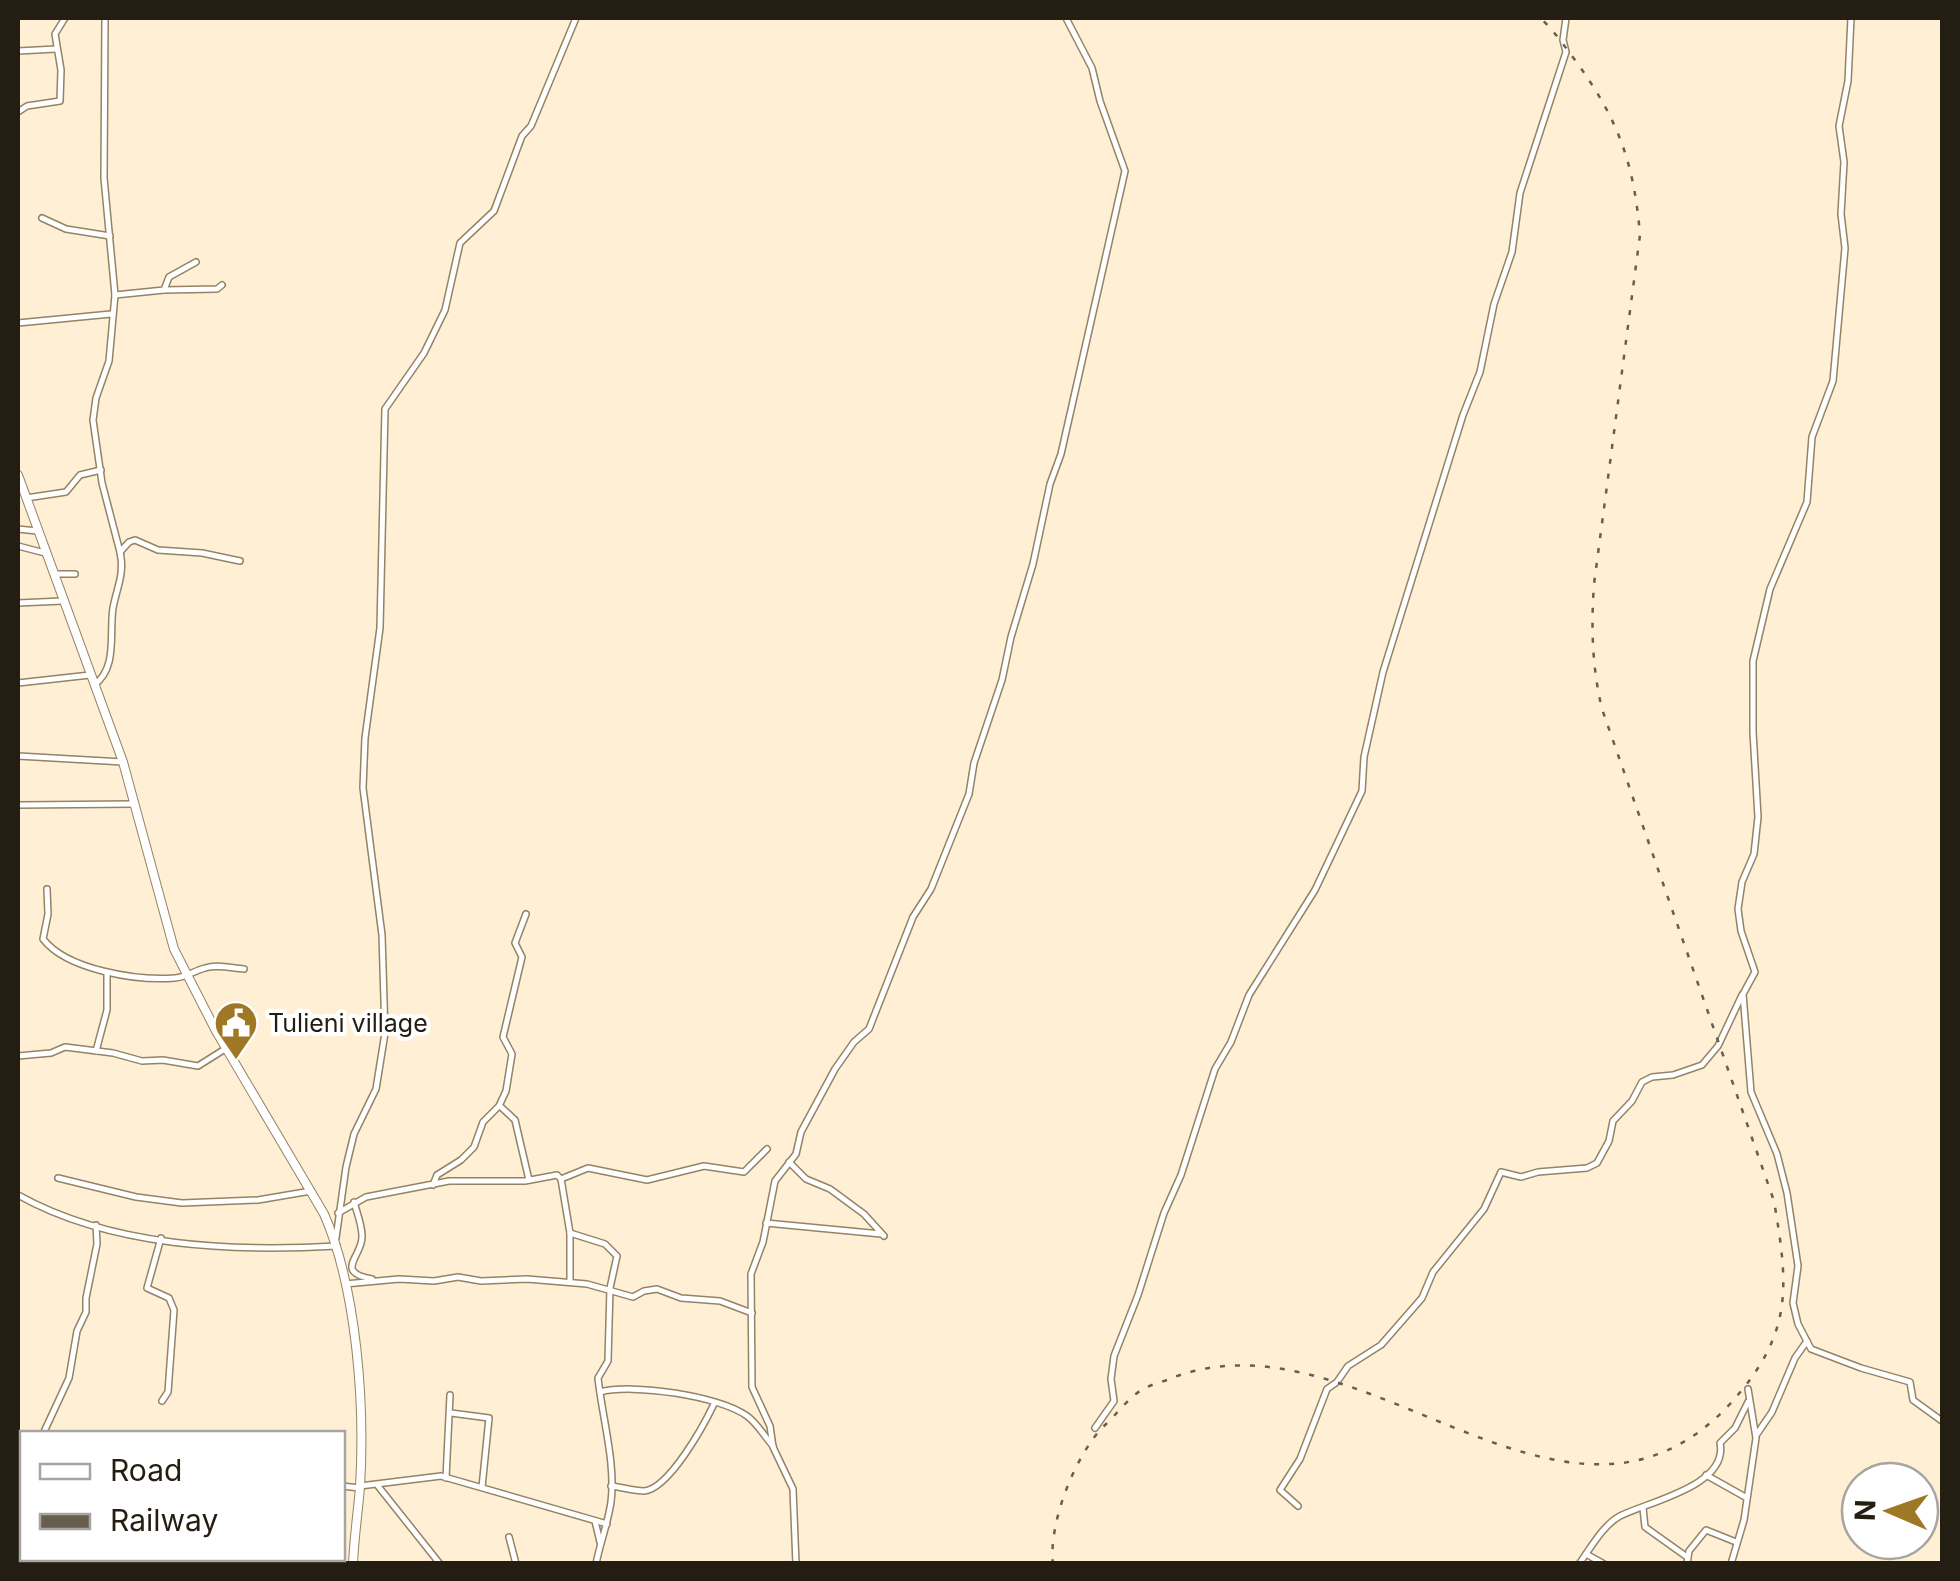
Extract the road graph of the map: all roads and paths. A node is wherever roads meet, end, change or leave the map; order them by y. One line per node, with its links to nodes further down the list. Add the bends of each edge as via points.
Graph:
1 (65, 18): 7 (street, via 54,34)
2 (105, 18): 11 (street)
3 (576, 18): 55 (street, via 497,206 460,242 444,310 386,409 380,628 363,788 382,934 385,1034 376,1089 354,1134)
4 (1066, 18): 48 (street, via 1092,68 1124,171 1061,454 950,845 912,917 868,1031 819,1096)
5 (1566, 18): 77 (street, via 1566,52 1520,192 1512,252 1480,372 1383,672 1362,792 1214,1070 1114,1356 1114,1401)
6 (1851, 18): 42 (street, via 1839,126 1846,248 1834,375 1812,437 1807,502 1770,589 1753,662 1758,817 1738,909 1754,972)
7 (56, 48): 8 (street); 9 (street, via 60,100)
8 (18, 51)
9 (18, 112)
10 (42, 218): 11 (street, via 64,229)
11 (110, 236): 15 (street)
12 (196, 262): 14 (street, via 169,277)
13 (222, 285): 14 (street)
14 (164, 290): 15 (street)
15 (115, 295): 16 (street)
16 (111, 314): 17 (street); 18 (street, via 109,362 94,408)
17 (18, 323)
18 (101, 470): 20 (street, via 80,476 62,494); 24 (street)
19 (18, 475): 20 (street)
20 (26, 498): 22 (street)
21 (18, 529): 22 (street)
22 (37, 531): 25 (street)
23 (18, 546): 25 (street)
24 (120, 552): 26 (street, via 136,540 158,550); 31 (street, via 123,572 109,660 104,676)
25 (45, 553): 28 (street)
26 (240, 561)
27 (75, 574): 28 (street)
28 (53, 575): 29 (street)
29 (62, 601): 30 (street); 31 (street)
30 (18, 603)
31 (92, 680): 32 (street); 34 (street)
32 (18, 683)
33 (18, 756): 34 (street)
34 (123, 762): 35 (street)
35 (134, 804): 36 (street); 41 (street, via 168,934)
36 (18, 805)
37 (48, 889): 40 (street, via 44,942)
38 (526, 914): 46 (street, via 515,946 522,957 503,1037 512,1060)
39 (244, 969): 41 (street, via 212,966)
40 (107, 972): 41 (street); 44 (street, via 107,1010)
41 (186, 976): 43 (street)
42 (1744, 993): 68 (street, via 1751,1095 1784,1180 1798,1271 1793,1307); 89 (street, via 1702,1065 1642,1082 1613,1120 1597,1163 1521,1177 1501,1172 1484,1209 1433,1272 1422,1298 1382,1344 1327,1389 1300,1459 1280,1490)
43 (226, 1048): 44 (street, via 198,1066); 53 (street)
44 (96, 1051): 45 (street, via 62,1047)
45 (18, 1056)
46 (500, 1106): 50 (street, via 514,1120); 52 (street, via 483,1122 474,1147)
47 (767, 1148): 51 (street, via 744,1172 704,1166 647,1180 588,1168)
48 (789, 1162): 58 (street, via 772,1188); 58 (street, via 864,1214 882,1235)
49 (58, 1178): 53 (street, via 182,1203)
50 (529, 1180): 51 (street); 52 (street)
51 (561, 1180): 60 (street)
52 (433, 1185): 56 (street)
53 (311, 1191): 62 (street)
54 (18, 1195): 59 (street)
55 (339, 1199): 56 (street); 57 (street)
56 (355, 1202): 57 (street); 63 (street, via 362,1236 352,1269)
57 (338, 1213): 62 (street)
58 (766, 1223): 67 (street, via 751,1274)
59 (96, 1225): 61 (street); 78 (street, via 86,1312 69,1378)
60 (570, 1233): 64 (street); 66 (street, via 616,1252)
61 (161, 1238): 62 (street, via 261,1249); 72 (street, via 147,1288 169,1298 174,1310 168,1398)
62 (336, 1244): 65 (street)
63 (374, 1281): 64 (street, via 458,1276); 65 (street)
64 (570, 1282): 66 (street)
65 (345, 1284): 87 (street, via 360,1390)
66 (610, 1288): 67 (street, via 633,1297 657,1290); 70 (street)
67 (752, 1313): 80 (street, via 752,1382)
68 (1808, 1341): 76 (street, via 1818,1352 1910,1382 1913,1400); 79 (street)
69 (1748, 1389): 73 (street)
70 (600, 1392): 74 (street, via 656,1388); 86 (street)
71 (450, 1395): 75 (street)
72 (162, 1401)
73 (1748, 1402): 79 (street); 81 (street)
74 (714, 1404): 80 (street, via 750,1418); 86 (street, via 693,1446 658,1485 644,1491)
75 (450, 1413): 82 (street); 85 (street, via 489,1418)
76 (1942, 1421)
77 (1095, 1428)
78 (44, 1431)
79 (1756, 1434): 88 (street)
80 (773, 1446): 102 (street, via 795,1496)
81 (1705, 1474): 88 (street); 90 (street, via 1678,1495)
82 (446, 1478): 84 (street); 85 (street)
83 (345, 1486): 87 (street)
84 (378, 1486): 87 (street); 99 (street)
85 (482, 1486): 91 (street)
86 (612, 1486): 92 (street)
87 (360, 1487): 98 (street)
88 (1747, 1498): 94 (street)
89 (1298, 1506)
90 (1643, 1508): 96 (street, via 1610,1524); 97 (street, via 1645,1527)
91 (595, 1521): 92 (street); 95 (street)
92 (606, 1524): 95 (street)
93 (508, 1537): 100 (street)
94 (1736, 1542): 97 (street, via 1708,1529); 105 (street)
95 (600, 1544): 101 (street)
96 (1586, 1554): 103 (street); 104 (street)
97 (1687, 1560)
98 (354, 1564)
99 (440, 1564)
100 (516, 1564)
101 (596, 1564)
102 (796, 1564)
103 (1579, 1564)
104 (1604, 1564)
105 (1731, 1564)

